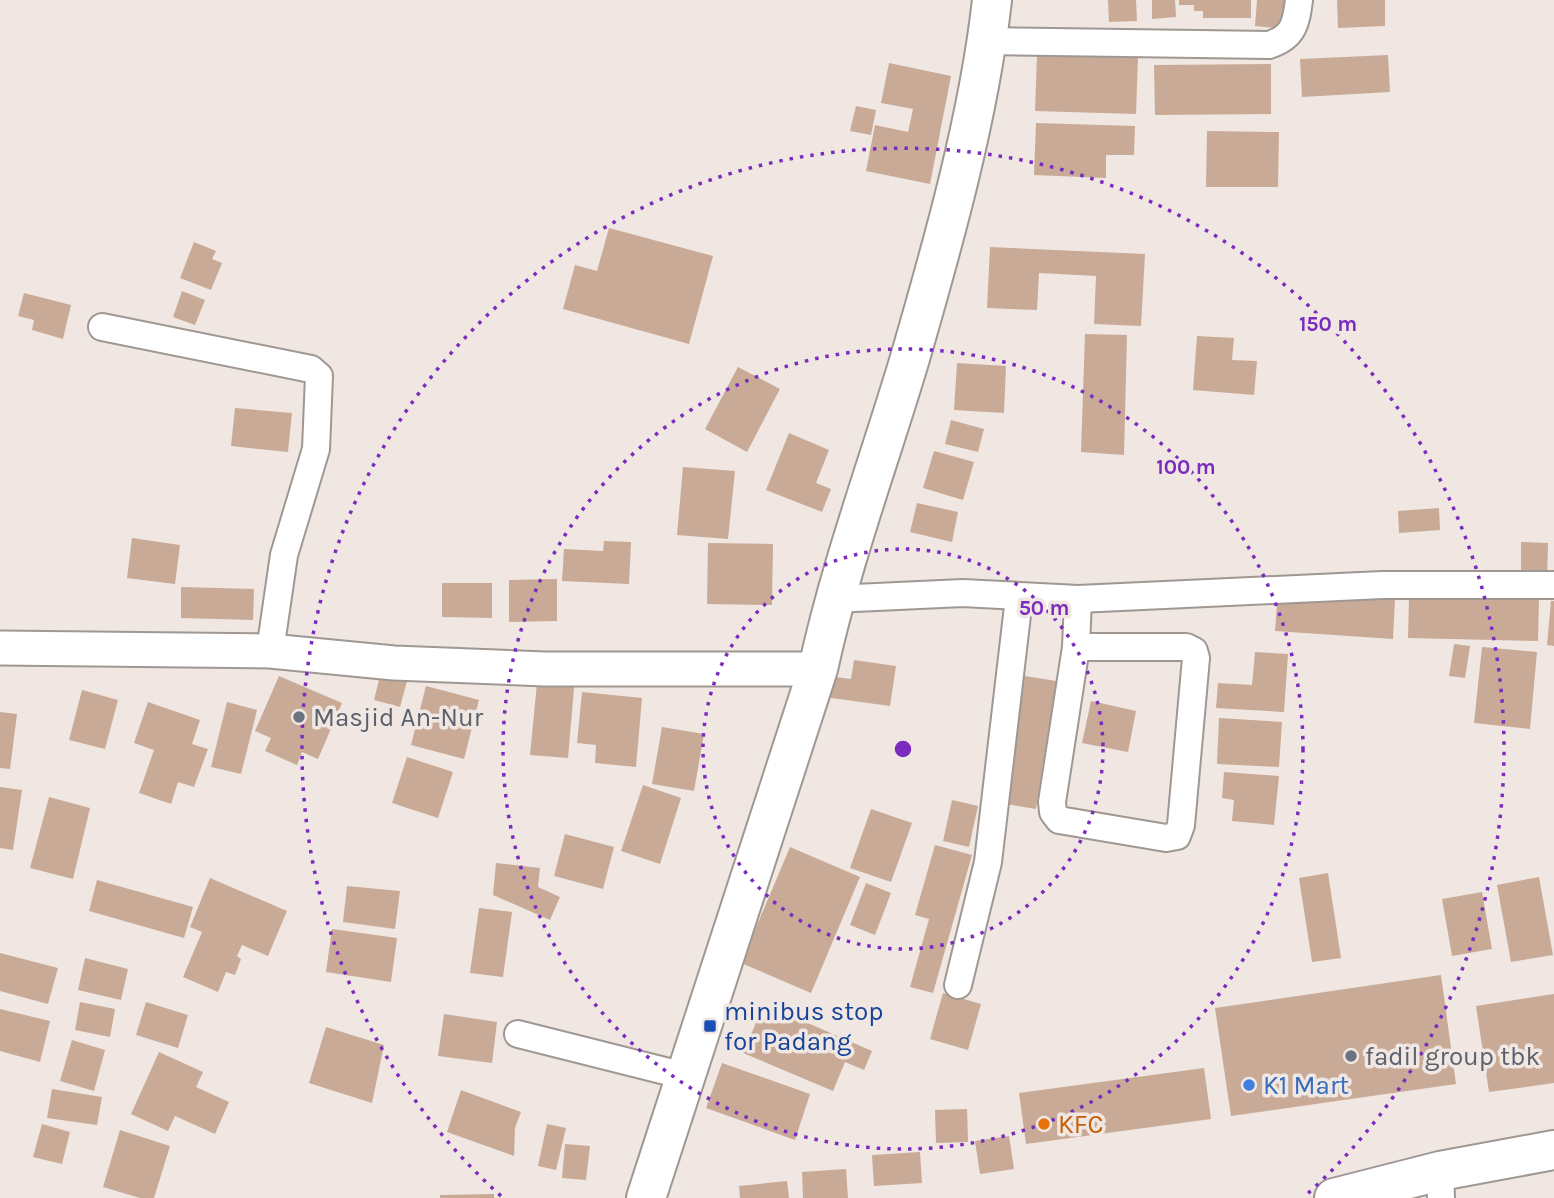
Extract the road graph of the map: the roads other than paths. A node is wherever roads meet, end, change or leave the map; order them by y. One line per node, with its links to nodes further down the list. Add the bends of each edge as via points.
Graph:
1 (992, 0): 3 (highway)
2 (1299, 0): 3 (street, via 1296,27 1283,41 1269,45)
3 (988, 41): 7 (highway, via 910,357)
4 (102, 327): 11 (street, via 311,369 319,376 316,449 284,555)
5 (1554, 585): 8 (street, via 1382,585)
6 (1019, 598): 7 (street, via 963,593); 8 (street); 13 (street, via 988,862)
7 (833, 599): 12 (highway)
8 (1079, 599): 9 (street)
9 (1076, 647): 9 (street, via 1053,812 1059,820 1177,836 1194,651)
10 (0, 648): 11 (street)
11 (270, 651): 12 (street, via 394,663 544,669)
12 (818, 669): 15 (highway)
13 (958, 985)
14 (518, 1034): 15 (street)
15 (685, 1076): 18 (highway)
16 (1554, 1150): 17 (highway)
17 (1440, 1184): 19 (highway)
18 (646, 1198)
19 (1334, 1198)

